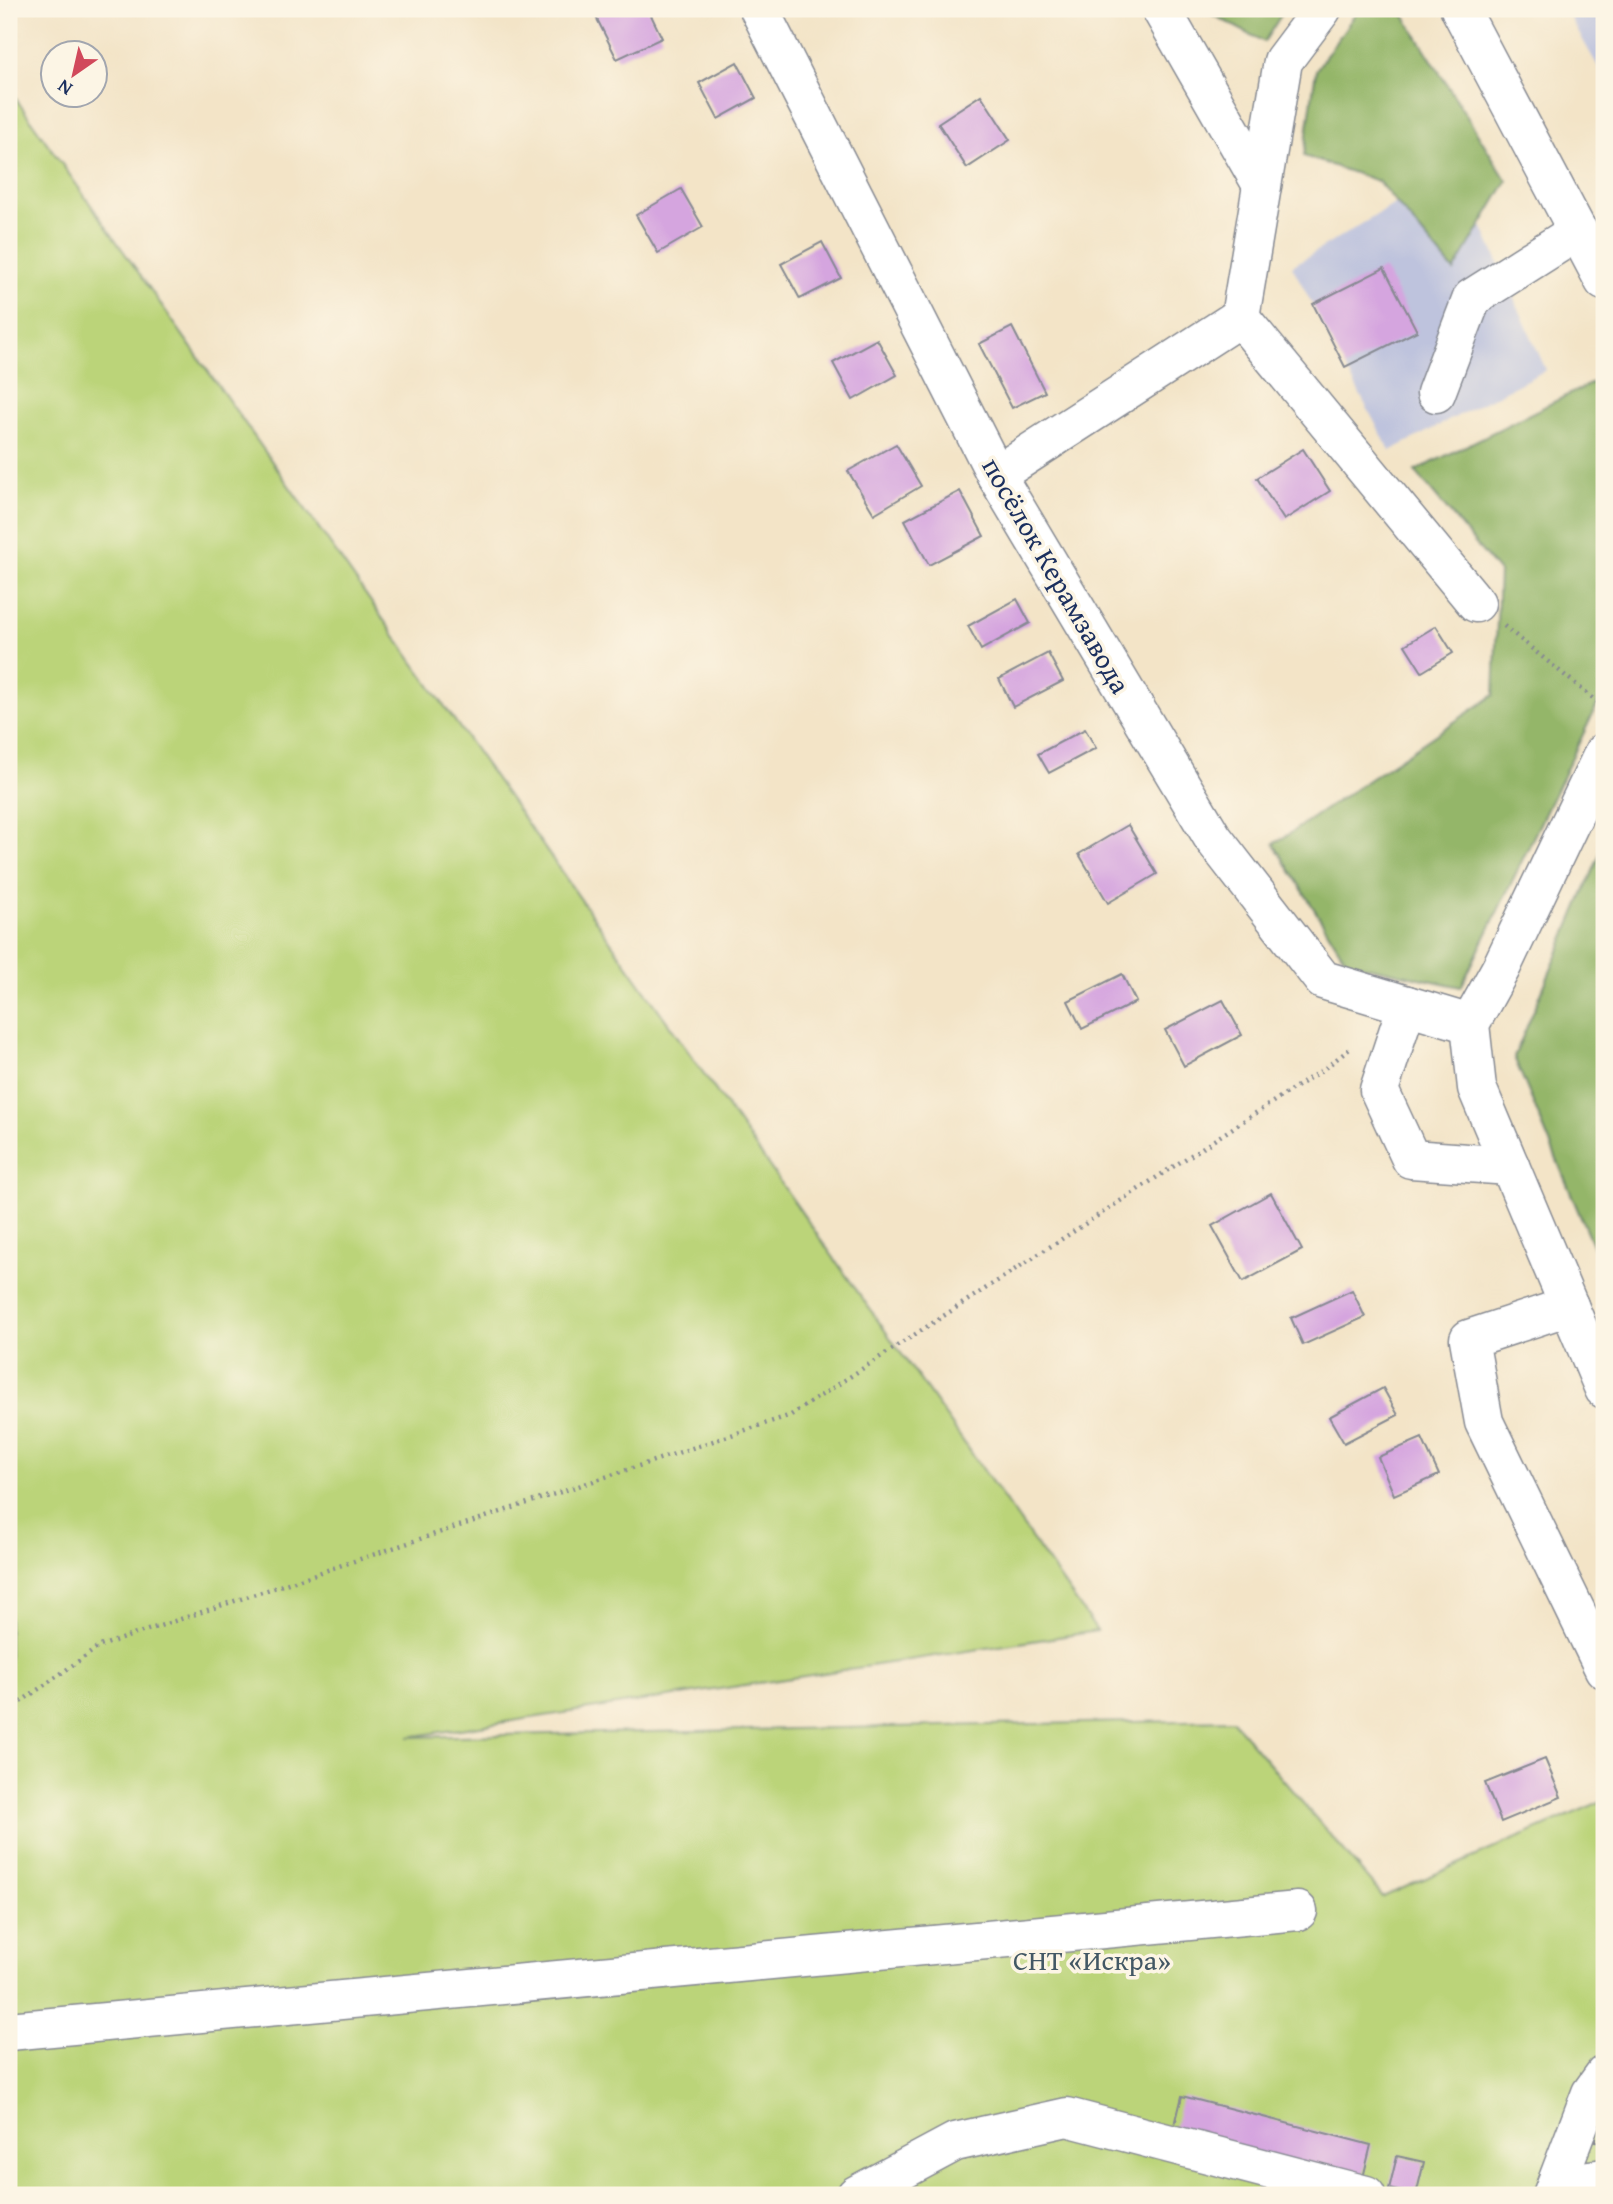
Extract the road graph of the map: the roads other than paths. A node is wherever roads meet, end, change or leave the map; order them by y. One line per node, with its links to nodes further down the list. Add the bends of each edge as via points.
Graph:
1 (759, 9): 10 (street, посёлок Керамзавода)
2 (1161, 9): 5 (street)
3 (1322, 9): 5 (street, via 1283,61)
4 (1460, 9): 6 (street)
5 (1262, 185): 8 (street)
6 (1577, 230): 7 (street); 9 (street, via 1472,298)
7 (1602, 274)
8 (1240, 317): 10 (street); 11 (street)
9 (1436, 393)
10 (996, 475): 13 (street, посёлок Керамзавода, via 1213,838 1314,969 1323,980)
11 (1476, 603)
12 (1604, 752): 14 (street)
13 (1407, 1005): 14 (street, посёлок Керамзавода); 15 (street, via 1379,1090 1411,1159)
14 (1471, 1024): 15 (street, via 1477,1088)
15 (1510, 1166): 16 (street)
16 (1569, 1306): 17 (street); 18 (street, via 1469,1339 1485,1422)
17 (1604, 1389)
18 (1604, 1669)
19 (1298, 1911): 20 (street)
20 (9, 2031)
21 (1598, 2084): 23 (street)
22 (1604, 2178): 23 (street)
23 (1555, 2189)
24 (863, 2194): 25 (street, via 955,2142 1067,2117)
25 (1366, 2195)

